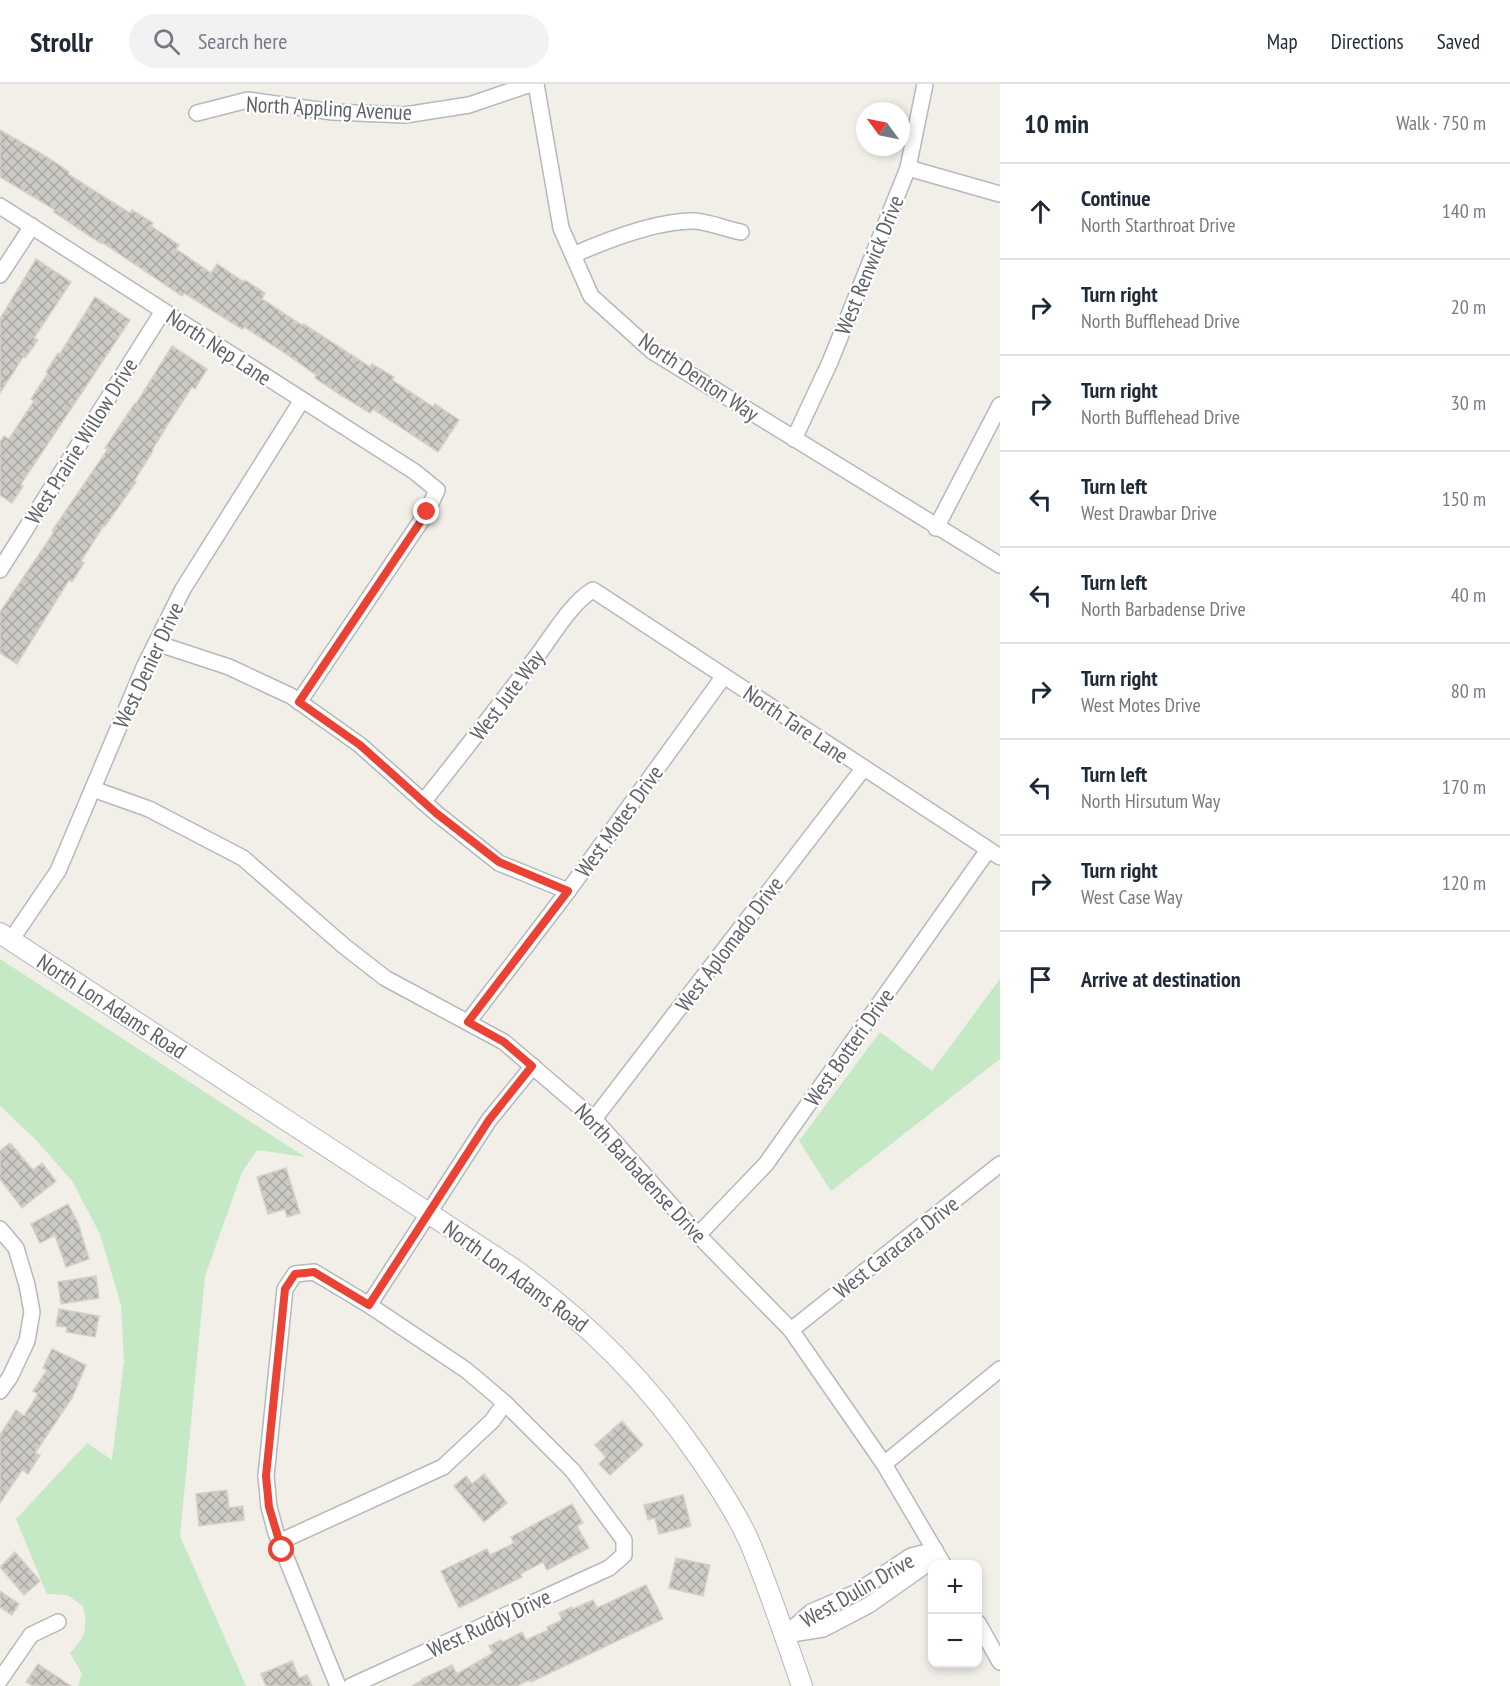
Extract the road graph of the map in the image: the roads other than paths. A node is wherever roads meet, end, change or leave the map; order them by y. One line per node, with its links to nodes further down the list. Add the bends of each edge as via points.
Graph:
1 (531, 84): 4 (street, North Appling Avenue, via 469,105 405,116 333,112 248,100)
2 (536, 84): 10 (street, North Denton Way, via 561,228)
3 (925, 84): 5 (street, West Renwick Drive)
4 (197, 113)
5 (908, 168): 6 (street); 15 (street, West Renwick Drive, via 830,362)
6 (1000, 194)
7 (0, 206): 8 (street, North Nep Lane)
8 (32, 226): 11 (street); 12 (street, North Nep Lane)
9 (741, 232): 10 (street, via 696,221 665,225 611,239)
10 (573, 255): 15 (street, North Denton Way, via 591,296 652,351)
11 (0, 275)
12 (163, 311): 13 (street, North Nep Lane); 18 (street, West Prairie Willow Drive)
13 (302, 400): 20 (street, West Denier Drive, via 183,589); 22 (street, North Nep Lane, via 437,490 427,512)
14 (1000, 405): 16 (street)
15 (794, 439): 16 (street, North Denton Way)
16 (936, 528): 17 (street, North Denton Way)
17 (1000, 566)
18 (0, 570)
19 (594, 590): 21 (street, North Tare Lane); 25 (street, West Jute Way, via 565,619)
20 (156, 643): 22 (street, via 229,667); 24 (street, West Denier Drive)
21 (724, 676): 23 (street, North Tare Lane); 27 (street, West Motes Drive)
22 (299, 702): 25 (street, via 360,745)
23 (863, 769): 26 (street, North Tare Lane); 31 (street, West Aplomado Drive)
24 (93, 789): 28 (street, West Denier Drive, via 58,871); 29 (street, North Barbadense Drive, via 149,809 243,858 385,978)
25 (423, 802): 27 (street, via 499,862)
26 (994, 854): 35 (street, West Botteri Drive, via 766,1164)
27 (568, 891): 29 (street, West Motes Drive)
28 (6, 936): 33 (street, North Lon Adams Road)
29 (468, 1022): 30 (street, North Barbadense Drive, via 504,1042)
30 (532, 1066): 31 (street, North Barbadense Drive); 33 (street, via 489,1120)
31 (594, 1119): 35 (street, North Barbadense Drive)
32 (1000, 1164): 37 (street, West Caracara Drive)
33 (429, 1212): 36 (street); 47 (street, North Lon Adams Road, via 552,1297 625,1363 664,1409 720,1488 748,1539)
34 (0, 1229): 39 (street, via 16,1248 32,1312 27,1341)
35 (699, 1235): 37 (street, North Barbadense Drive)
36 (369, 1305): 40 (street, via 466,1370); 42 (street, via 314,1272 295,1274 285,1289 266,1476 269,1507)
37 (792, 1330): 41 (street, North Barbadense Drive)
38 (1000, 1369): 41 (street)
39 (0, 1391)
40 (505, 1402): 42 (street, via 492,1421 443,1467); 51 (street, West Ruddy Drive, via 573,1471 624,1540 624,1555 609,1568)
41 (884, 1464): 43 (street, North Barbadense Drive)
42 (279, 1542): 50 (street)
43 (935, 1550): 44 (street, North Barbadense Drive); 47 (street, West Dulin Drive, via 911,1556 855,1593 811,1612)
44 (941, 1560)
45 (58, 1622): 49 (street, via 31,1635)
46 (982, 1630): 48 (street)
47 (784, 1635): 52 (street, North Lon Adams Road)
48 (1000, 1662)
49 (0, 1680)
50 (338, 1686)
51 (351, 1686)
52 (802, 1686)

